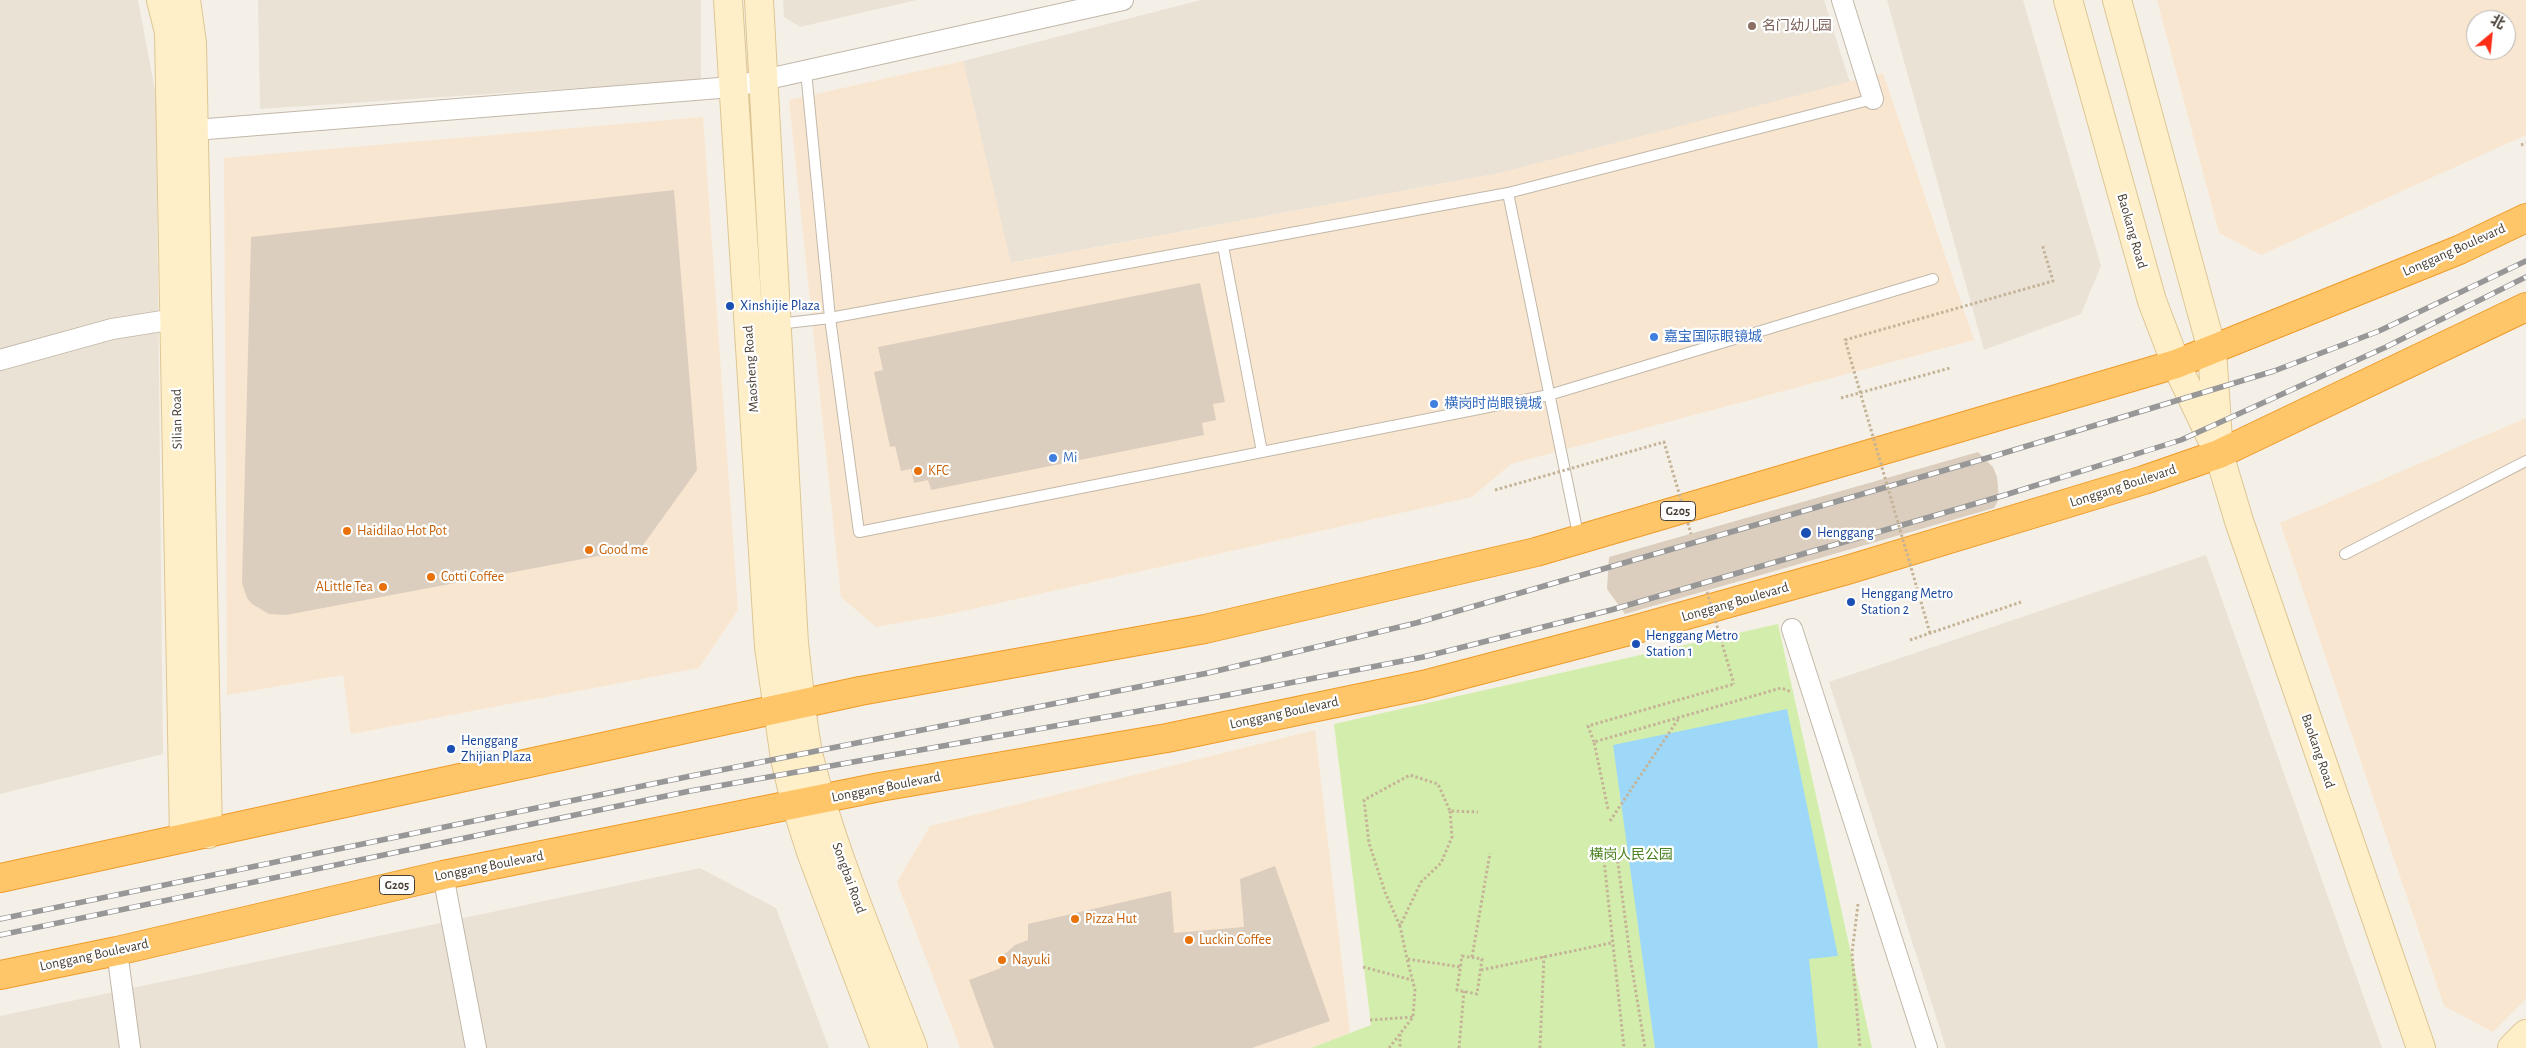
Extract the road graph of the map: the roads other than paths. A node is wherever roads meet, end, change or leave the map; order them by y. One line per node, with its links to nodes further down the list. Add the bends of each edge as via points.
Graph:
1 (162, 0): 20 (street, Silian Road, via 169,32)
2 (186, 0): 13 (street, Silian Road, via 192,43)
3 (728, 0): 11 (street, Maosheng Road)
4 (759, 0): 10 (street, Maosheng Road)
5 (1123, 0): 9 (street)
6 (1842, 0): 12 (street)
7 (2068, 0): 24 (street, Baokang Road, via 2152,300)
8 (2117, 0): 22 (street, Baokang Road)
9 (806, 71): 10 (street); 19 (lane)
10 (764, 80): 11 (street); 21 (street, Maosheng Road)
11 (732, 88): 13 (street); 32 (street, Maosheng Road, via 769,637)
12 (1873, 99): 14 (lane)
13 (194, 130): 34 (street, Silian Road)
14 (1508, 194): 16 (lane); 25 (lane)
15 (2526, 218): 22 (highway, Longgang Boulevard / G205, via 2459,250)
16 (1223, 246): 19 (lane); 26 (lane)
17 (1933, 279): 25 (lane)
18 (2526, 307): 27 (highway, Longgang Boulevard / G205)
19 (830, 318): 21 (lane); 26 (lane, via 859,532)
20 (175, 319): 23 (street, via 112,330); 34 (street, Silian Road)
21 (777, 324): 32 (street, Maosheng Road, via 794,634)
22 (2212, 350): 24 (highway, Longgang Boulevard / G205); 27 (street, Baokang Road)
23 (0, 360)
24 (2176, 364): 27 (street, Baokang Road); 29 (highway, Longgang Boulevard / G205)
25 (1548, 395): 26 (lane); 29 (lane)
26 (1262, 452)
27 (2219, 454): 33 (highway, Longgang Boulevard / G205, via 1847,570 1423,685 1167,738 880,786); 45 (street, Baokang Road)
28 (2526, 461): 30 (lane)
29 (1579, 540): 32 (highway, Longgang Boulevard / G205, via 1205,629)
30 (2344, 554)
31 (1792, 629): 44 (street)
32 (789, 706): 33 (street, Songbai Road, via 809,756); 34 (highway, Longgang Boulevard / G205)
33 (808, 802): 35 (highway, Longgang Boulevard / G205); 42 (street, Songbai Road); 43 (street, Songbai Road)
34 (196, 836): 36 (highway, Longgang Boulevard / G205)
35 (443, 875): 37 (highway, Longgang Boulevard / G205); 41 (street)
36 (0, 878)
37 (117, 951): 38 (highway, Longgang Boulevard / G205); 40 (street)
38 (0, 975)
39 (2526, 1034): 46 (street)
40 (130, 1048)
41 (476, 1048)
42 (884, 1048)
43 (912, 1048)
44 (1927, 1048)
45 (2421, 1048)
46 (2512, 1048)

